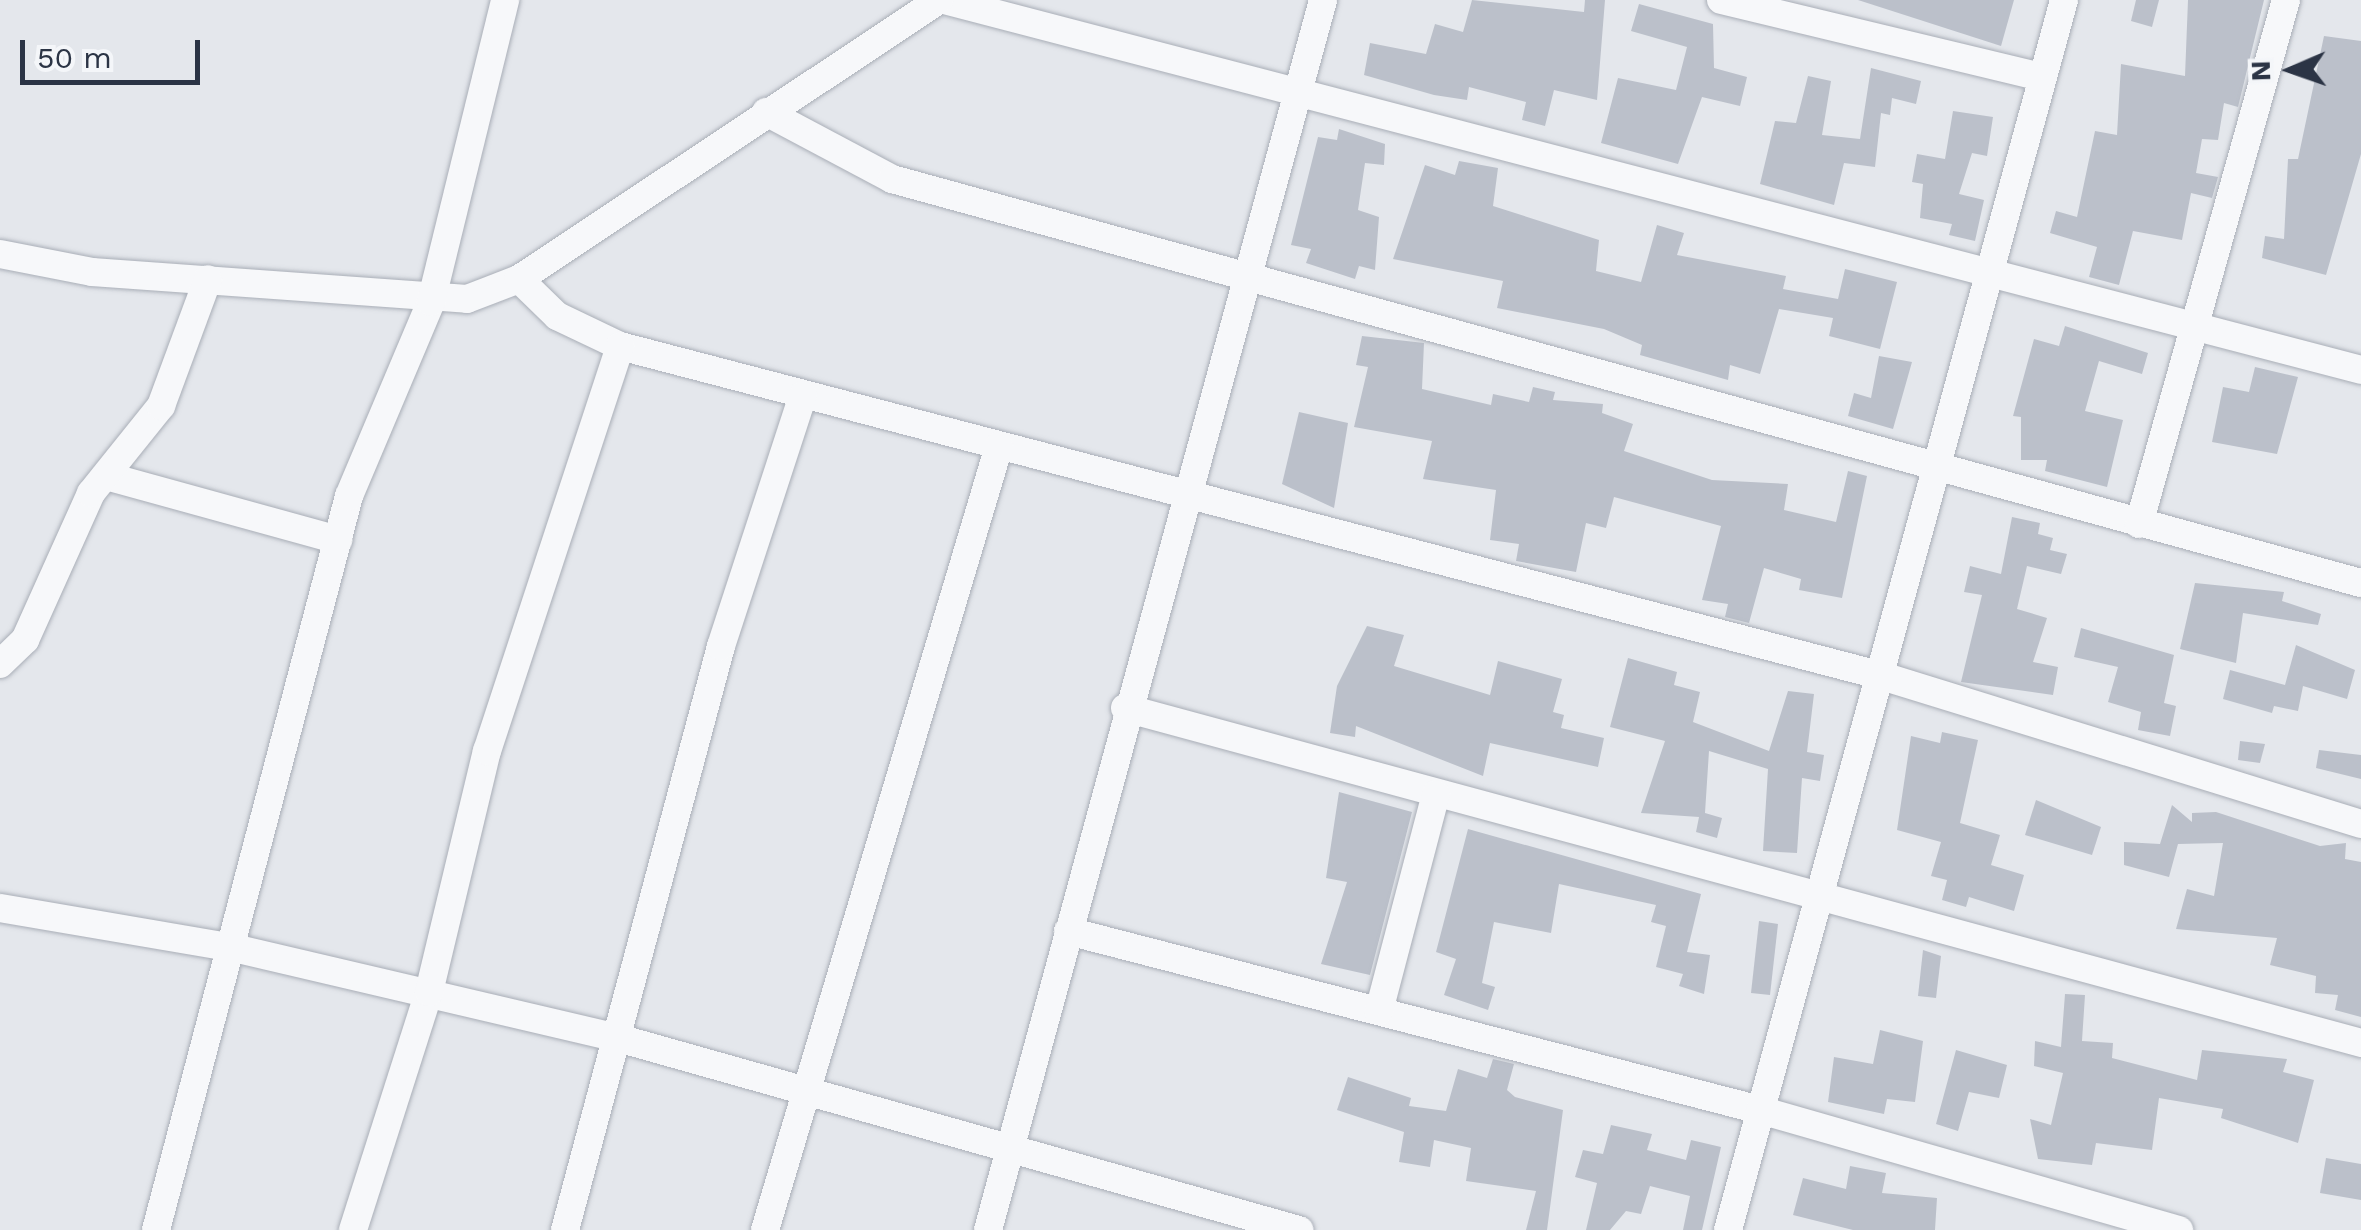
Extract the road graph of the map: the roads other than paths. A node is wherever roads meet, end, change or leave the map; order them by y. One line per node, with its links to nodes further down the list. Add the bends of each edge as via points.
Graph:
1 (505, 0): 15 (street)
2 (942, 0): 8 (street); 9 (street)
3 (1323, 0): 8 (street)
4 (1721, 0): 7 (street)
5 (2064, 0): 7 (street)
6 (2286, 0): 16 (street)
7 (2042, 76): 11 (street)
8 (1297, 91): 11 (street); 14 (street)
9 (766, 112): 13 (street); 14 (street, via 892,179)
10 (0, 254): 12 (street, via 92,272)
11 (1990, 274): 16 (street); 21 (street)
12 (208, 279): 15 (street); 22 (street, via 161,406)
13 (519, 279): 15 (street); 17 (street, via 557,316)
14 (1244, 281): 21 (street); 23 (street)
15 (430, 302): 25 (street)
16 (2196, 327): 18 (street); 24 (street)
17 (620, 346): 19 (street); 36 (street, via 487,751)
18 (2361, 370)
19 (804, 395): 20 (street); 38 (street, via 721,646)
20 (999, 446): 23 (street); 40 (street)
21 (1936, 471): 24 (street); 28 (street)
22 (106, 476): 25 (street); 27 (street, via 63,543 25,640)
23 (1185, 495): 28 (street); 29 (street)
24 (2139, 524): 26 (street)
25 (338, 540): 35 (street)
26 (2361, 582)
27 (0, 664)
28 (1882, 676): 31 (street); 32 (street)
29 (1125, 708): 30 (street); 34 (street)
30 (1436, 794): 32 (street); 37 (street)
31 (2361, 824)
32 (1816, 898): 39 (street); 41 (street)
33 (0, 908): 35 (street)
34 (1068, 931): 37 (street); 42 (street)
35 (234, 948): 36 (street); 43 (street)
36 (430, 992): 38 (street); 44 (street)
37 (1379, 1011): 41 (street)
38 (618, 1038): 40 (street); 45 (street)
39 (2361, 1044)
40 (804, 1088): 42 (street); 46 (street)
41 (1760, 1110): 49 (street); 50 (street)
42 (1011, 1142): 47 (street); 48 (street)
43 (156, 1230)
44 (353, 1230)
45 (565, 1230)
46 (766, 1230)
47 (988, 1230)
48 (1300, 1230)
49 (1728, 1230)
50 (2178, 1230)

